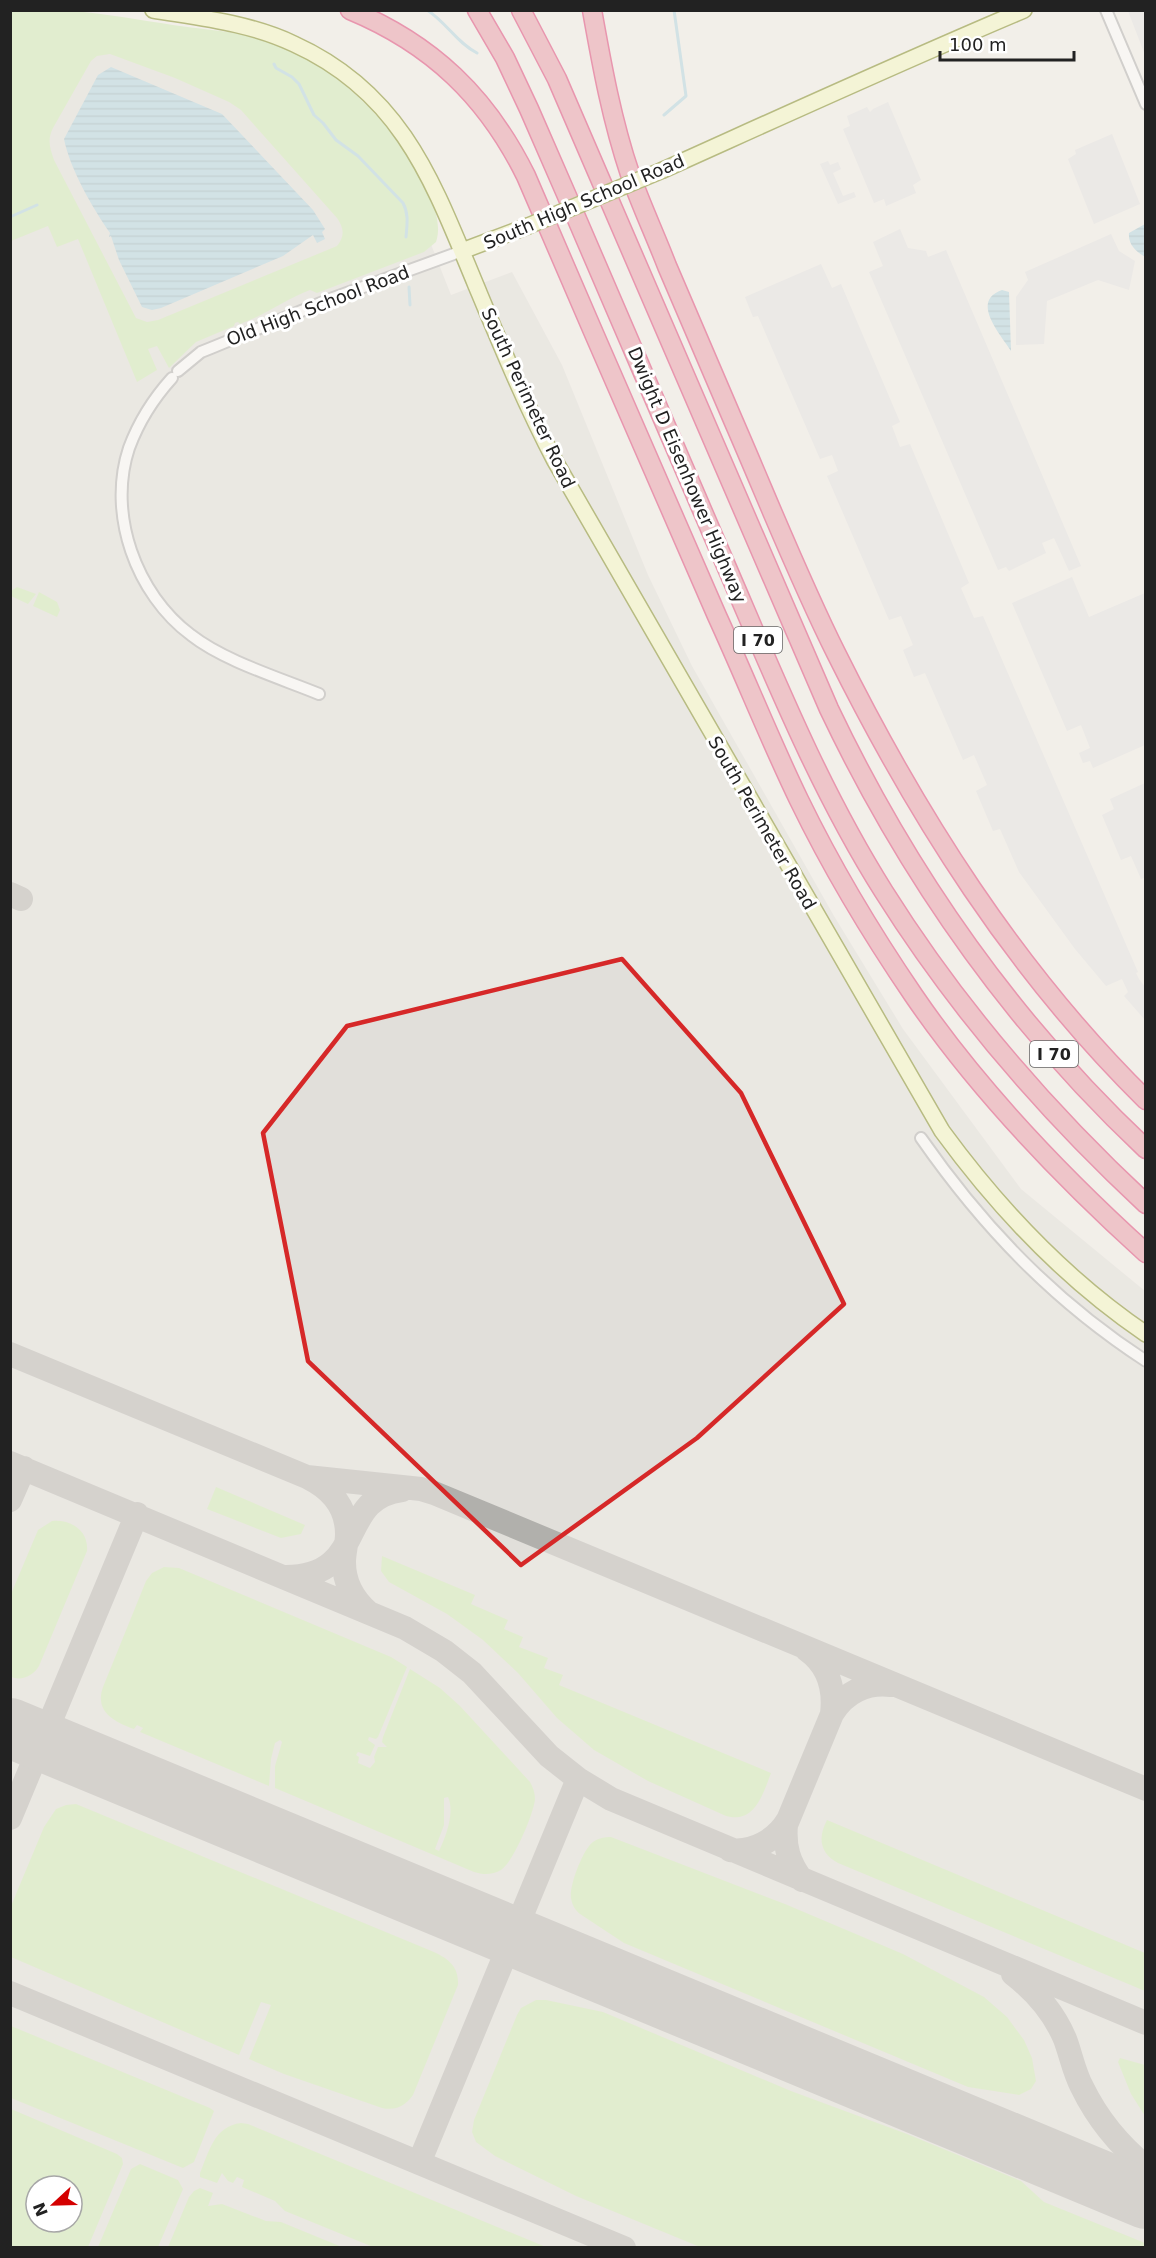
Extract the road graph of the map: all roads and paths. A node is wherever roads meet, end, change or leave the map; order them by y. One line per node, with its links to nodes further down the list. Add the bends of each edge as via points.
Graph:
1 (153, 10): 11 (street, South High School Road, via 261,31 306,49 349,78 382,108 411,145 429,175)
2 (350, 10): 17 (highway, via 402,36 435,59 462,82 501,131 526,176 786,771 841,880 914,997 986,1089 1065,1177)
3 (477, 10): 16 (highway, Dwight D Eisenhower Highway / I 70, via 530,109 789,710 850,834 916,941 986,1035 1048,1108)
4 (521, 10): 15 (highway, Dwight D Eisenhower Highway / I 70, via 561,88 829,710 871,794 929,890 1001,989 1069,1071)
5 (592, 10): 9 (highway)
6 (599, 10): 9 (highway)
7 (1024, 10): 11 (street, South High School Road, bridge, via 663,170)
8 (1106, 10): 10 (street)
9 (605, 78): 13 (highway, via 625,156 649,223 799,572 880,738 1006,939 1077,1028)
10 (1146, 104)
11 (462, 251): 12 (street, Old High School Road, via 201,352 175,374 143,416 129,450 123,489 125,526 139,572 164,610 201,643); 18 (street, South Perimeter Road, via 533,417 566,482 942,1131 1033,1241 1075,1280)
12 (319, 694)
13 (1146, 1100)
14 (921, 1138): 19 (street, via 958,1189 1026,1265 1089,1321)
15 (1146, 1149)
16 (1146, 1204)
17 (1146, 1253)
18 (1146, 1334)
19 (1146, 1361)

